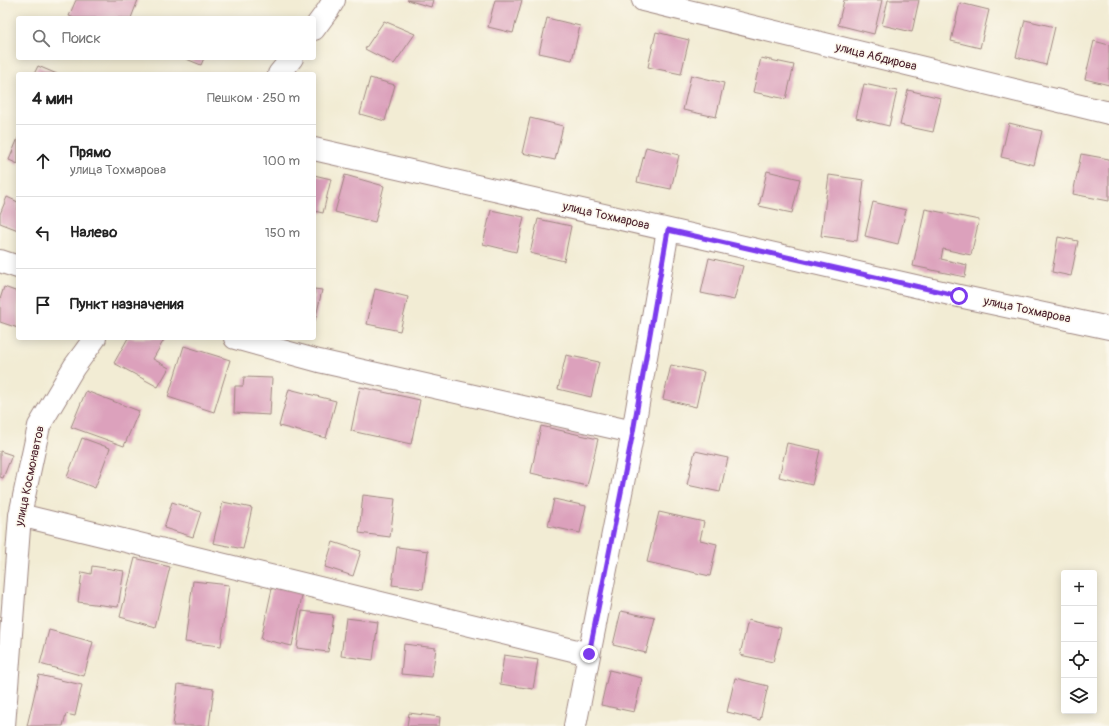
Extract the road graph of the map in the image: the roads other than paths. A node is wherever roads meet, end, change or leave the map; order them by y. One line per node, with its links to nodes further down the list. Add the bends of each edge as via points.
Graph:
1 (334, 0): 3 (street)
2 (643, 0): 6 (street, улица Абдирова)
3 (316, 26)
4 (290, 60): 5 (street)
5 (281, 72)
6 (1109, 113)
7 (316, 149): 8 (street, улица Тохмарова)
8 (668, 230): 11 (street, улица Тохмарова); 14 (street)
9 (0, 261): 10 (street)
10 (16, 266)
11 (1109, 328)
12 (94, 340): 15 (street, улица Космонавтов, via 74,367 39,426)
13 (242, 340): 14 (street, via 319,361)
14 (633, 432): 16 (street)
15 (20, 515): 16 (street); 17 (street, улица Космонавтов)
16 (589, 654): 18 (street)
17 (4, 726)
18 (575, 726)

